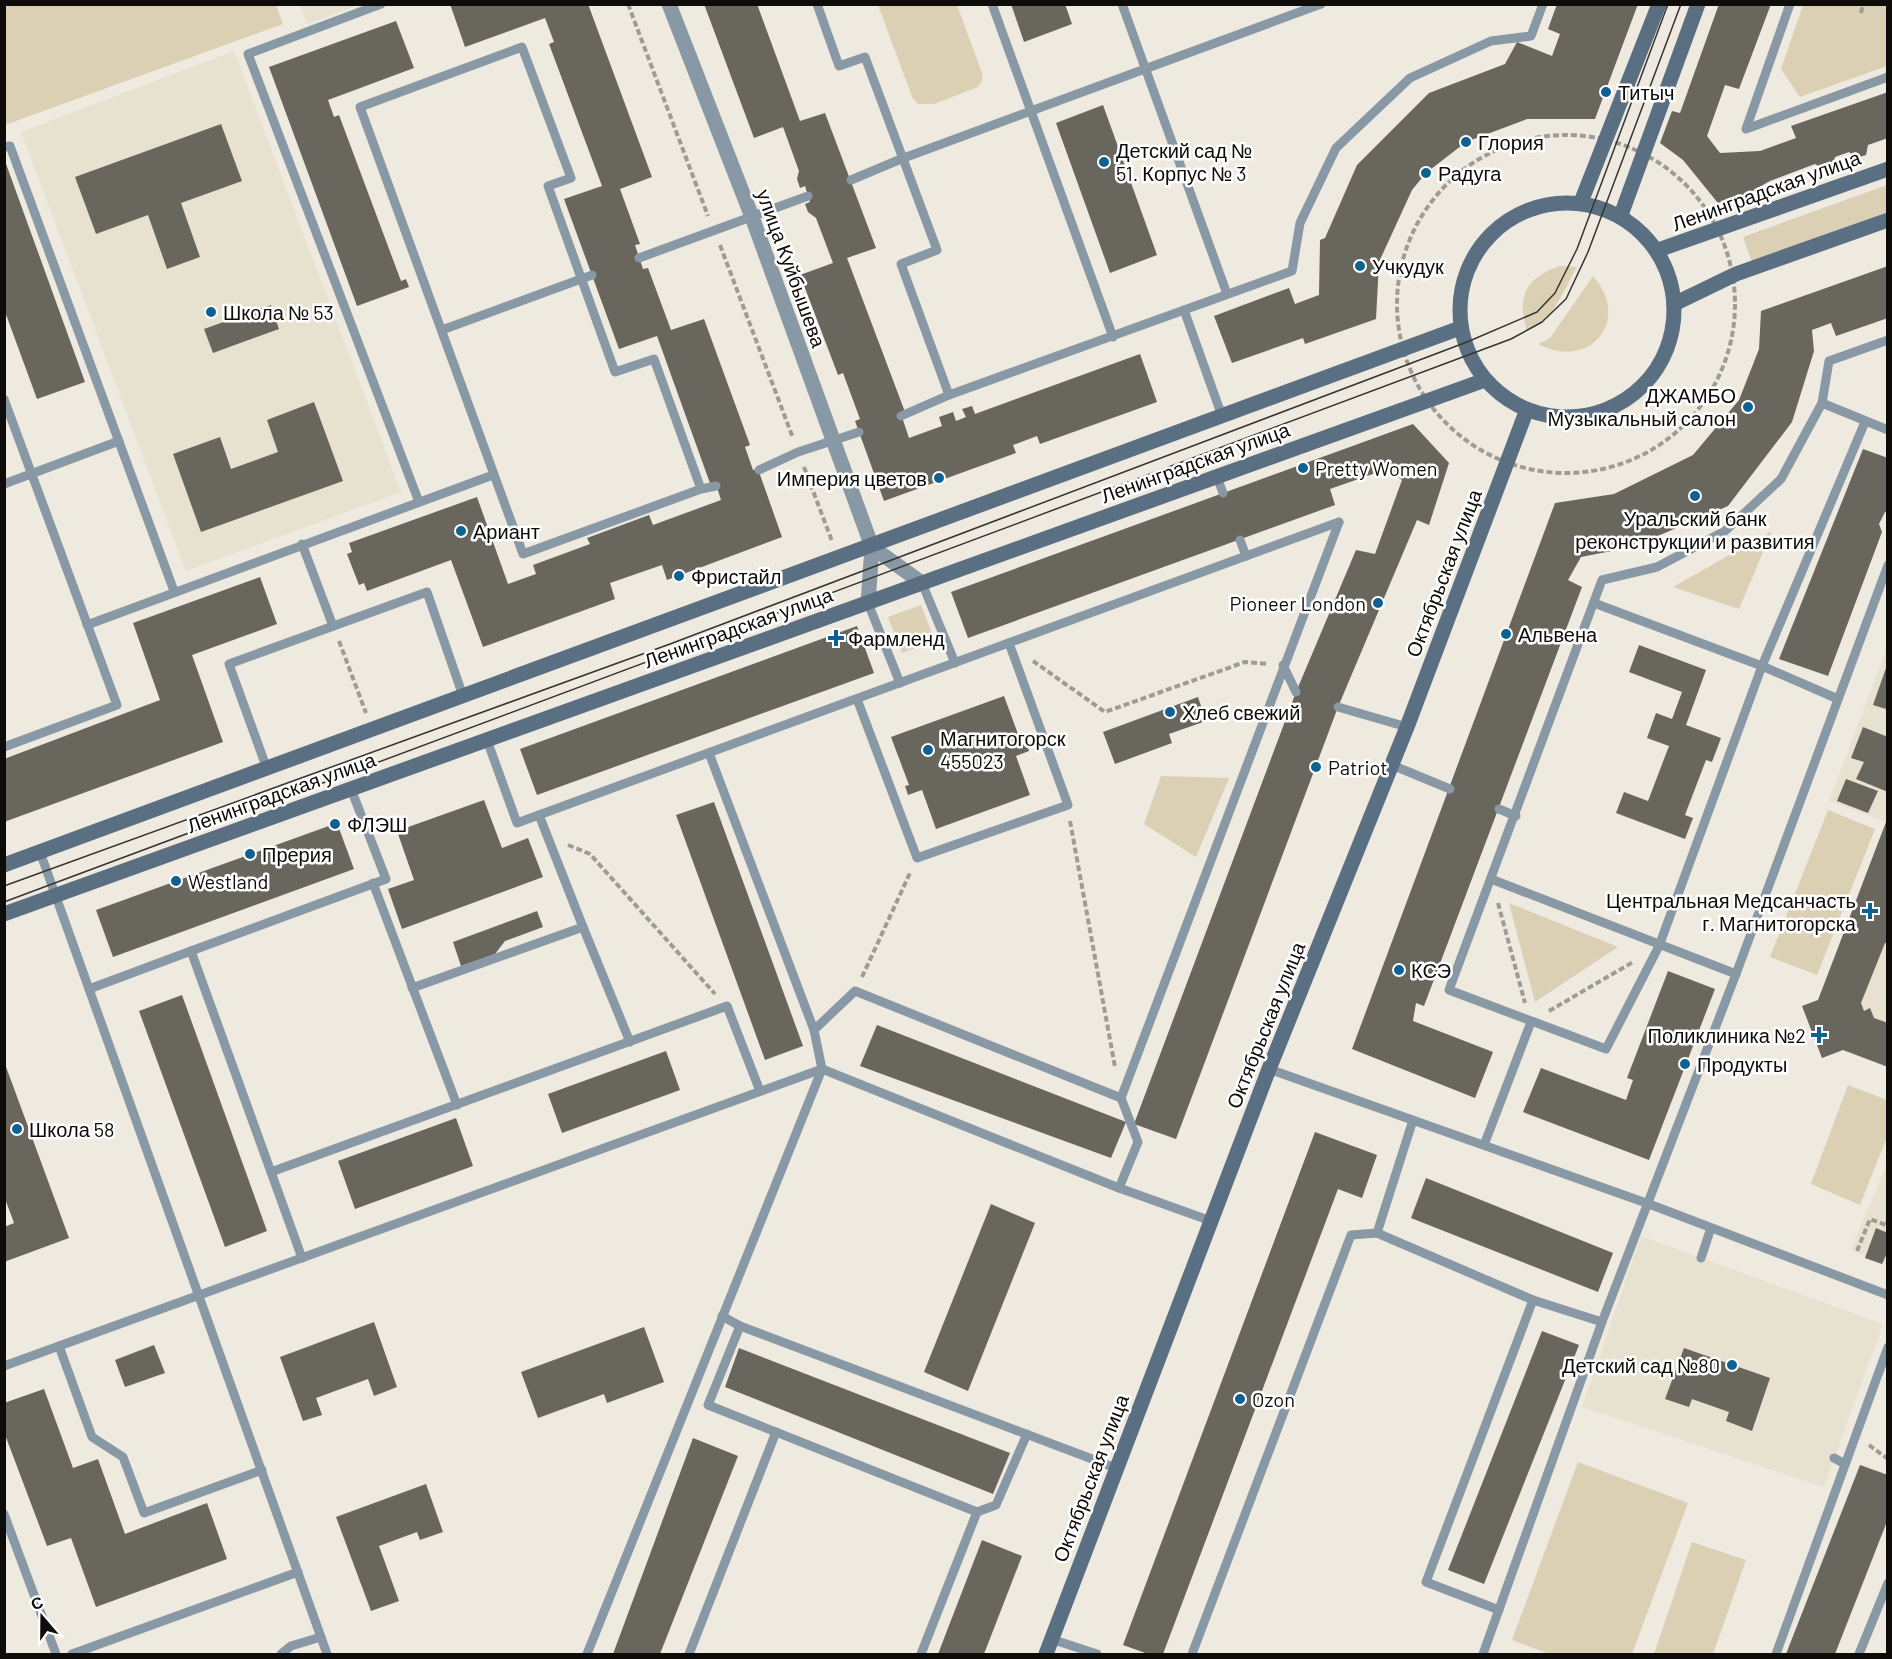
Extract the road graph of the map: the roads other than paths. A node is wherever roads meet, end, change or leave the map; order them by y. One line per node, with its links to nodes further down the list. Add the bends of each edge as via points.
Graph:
1 (381, 4): 54 (lane, via 248,54)
2 (669, 4): 21 (street, улица Куйбышева)
3 (817, 4): 15 (lane, via 839,66 865,57)
4 (992, 4): 13 (lane)
5 (1122, 4): 11 (lane)
6 (1321, 4): 11 (lane)
7 (1543, 4): 27 (lane, via 1532,36 1491,41 1410,78 1336,148 1300,223 1292,271)
8 (1659, 4): 19 (main road)
9 (1698, 4): 20 (main road)
10 (1790, 4): 12 (lane, via 1746,129)
11 (1146, 69): 13 (lane); 27 (lane)
12 (1887, 77)
13 (1031, 112): 15 (lane); 32 (lane)
14 (4, 147): 45 (lane, via 10,146)
15 (902, 159): 17 (lane); 35 (lane, via 937,250 901,264)
16 (1887, 169): 23 (main road, Ленинградская улица)
17 (851, 180)
18 (808, 196): 21 (lane)
19 (1581, 202): 20 (main road); 30 (main road, via 1534,206 1491,232 1464,273)
20 (1621, 215): 23 (main road)
21 (752, 217): 24 (lane); 44 (street, улица Куйбышева)
22 (1887, 220): 28 (main road, via 1736,274)
23 (1658, 250): 28 (main road)
24 (639, 258)
25 (592, 275): 26 (lane)
26 (581, 279): 31 (lane); 31 (lane, via 548,186 571,178 522,47 360,107); 52 (lane, via 615,372 654,359)
27 (1227, 294): 29 (lane)
28 (1674, 304): 38 (main road, via 1669,350 1644,388 1588,418)
29 (1184, 310): 32 (lane); 40 (lane)
30 (1460, 328): 34 (main road); 40 (main road, Ленинградская улица)
31 (442, 330): 48 (lane)
32 (1113, 337): 35 (lane)
33 (1887, 340): 37 (lane, via 1829,361)
34 (1485, 380): 38 (main road); 49 (main road, Ленинградская улица)
35 (949, 396): 39 (lane)
36 (4, 399): 47 (lane)
37 (1822, 403): 41 (lane); 63 (lane, via 1781,479 1725,531 1657,567 1602,580)
38 (1526, 412): 76 (main road, Октябрьская улица)
39 (901, 416)
40 (1222, 416): 57 (main road, Ленинградская улица)
41 (1865, 422): 42 (lane); 69 (lane)
42 (1887, 430)
43 (859, 432): 44 (lane)
44 (833, 440): 46 (lane); 57 (street, улица Куйбышева)
45 (119, 441): 47 (lane); 61 (lane)
46 (759, 470)
47 (32, 474): 50 (lane); 64 (lane)
48 (494, 475): 52 (lane, via 523,554); 54 (lane)
49 (1217, 477): 53 (lane); 60 (main road, Ленинградская улица)
50 (4, 484)
51 (716, 486): 52 (lane)
52 (701, 489)
53 (1223, 493)
54 (419, 502): 56 (lane)
55 (1240, 540): 58 (lane)
56 (302, 544): 61 (lane); 65 (lane)
57 (872, 547): 60 (street); 62 (street, улица Куйбышева); 72 (main road, Ленинградская улица)
58 (1246, 556): 66 (lane); 68 (lane, via 1339,522)
59 (1887, 565): 74 (lane)
60 (922, 583): 62 (main road, Ленинградская улица); 67 (lane)
61 (174, 591): 64 (lane)
62 (868, 603): 70 (lane); 77 (main road, Ленинградская улица)
63 (1594, 603): 69 (lane); 86 (lane)
64 (87, 625): 78 (lane, via 117,705)
65 (333, 626): 72 (lane, via 427,592); 81 (lane, via 229,664)
66 (1009, 643): 67 (lane); 73 (lane, via 1068,805 917,858)
67 (956, 663): 70 (lane)
68 (1283, 665): 71 (lane); 105 (lane)
69 (1762, 666): 74 (lane); 94 (lane)
70 (900, 683): 73 (lane)
71 (1296, 692)
72 (463, 696): 81 (main road, Ленинградская улица)
73 (857, 699): 79 (lane)
74 (1838, 699): 96 (lane)
75 (1338, 707): 76 (lane)
76 (1407, 727): 80 (main road, Октябрьская улица)
77 (487, 740): 82 (main road, Ленинградская улица); 85 (lane, via 517,823)
78 (4, 747)
79 (709, 753): 85 (lane); 100 (lane)
80 (1392, 765): 83 (lane); 103 (main road, Октябрьская улица)
81 (267, 769): 87 (main road, Ленинградская улица)
82 (351, 789): 90 (lane, via 386,879); 91 (main road, Ленинградская улица)
83 (1450, 789)
84 (1499, 809): 86 (lane)
85 (539, 815): 93 (lane)
86 (1516, 816): 89 (lane)
87 (40, 852): 88 (main road, Ленинградская улица); 91 (lane)
88 (4, 865)
89 (1491, 879): 94 (lane); 99 (lane, via 1449,990)
90 (373, 883): 95 (lane); 97 (lane)
91 (56, 896): 92 (main road, Ленинградская улица); 98 (lane)
92 (4, 914)
93 (583, 927): 97 (lane); 101 (lane)
94 (1659, 946): 96 (lane); 99 (lane, via 1606,1048)
95 (191, 951): 98 (lane); 109 (lane)
96 (1736, 974): 111 (lane)
97 (411, 988): 106 (lane)
98 (89, 989): 119 (lane)
99 (1531, 1022): 108 (lane)
100 (814, 1030): 102 (lane); 105 (lane, via 855,991)
101 (630, 1042): 104 (lane, via 727,1006); 106 (lane)
102 (822, 1069): 104 (lane); 110 (lane); 121 (lane)
103 (1269, 1070): 107 (lane); 112 (main road, Октябрьская улица)
104 (760, 1091): 115 (lane)
105 (1121, 1098): 110 (lane, via 1138,1142)
106 (457, 1105): 109 (lane)
107 (1413, 1120): 108 (lane); 114 (lane)
108 (1484, 1145): 111 (lane)
109 (272, 1172): 115 (lane)
110 (1119, 1188): 112 (lane)
111 (1648, 1204): 113 (lane); 122 (lane)
112 (1211, 1221): 131 (main road, Октябрьская улица)
113 (1711, 1228): 116 (lane); 118 (lane)
114 (1377, 1233): 120 (lane); 149 (lane, via 1351,1235)
115 (303, 1258): 119 (lane)
116 (1701, 1258)
117 (1887, 1282): 118 (lane)
118 (1885, 1294)
119 (199, 1295): 124 (lane); 132 (lane)
120 (1533, 1300): 122 (lane); 137 (lane, via 1426,1582)
121 (722, 1316): 123 (lane); 144 (lane)
122 (1602, 1322): 137 (lane)
123 (740, 1326): 127 (lane, via 708,1406); 128 (lane)
124 (59, 1346): 126 (lane); 132 (lane, via 92,1437 123,1457 144,1513)
125 (1887, 1347): 130 (lane)
126 (4, 1366)
127 (776, 1432): 133 (lane); 145 (lane)
128 (1027, 1434): 131 (lane); 133 (lane, via 996,1505)
129 (1834, 1458): 130 (lane)
130 (1845, 1464): 151 (lane)
131 (1116, 1468): 139 (main road, Октябрьская улица)
132 (262, 1470): 135 (lane)
133 (977, 1512): 146 (lane)
134 (4, 1514): 140 (lane)
135 (298, 1572): 138 (lane); 141 (lane)
136 (1887, 1583): 152 (lane)
137 (1499, 1610): 150 (lane)
138 (321, 1637): 142 (lane, via 291,1646); 143 (lane)
139 (1051, 1639): 147 (main road, Октябрьская улица); 148 (lane)
140 (56, 1654)
141 (72, 1654)
142 (281, 1654)
143 (327, 1654)
144 (587, 1654)
145 (689, 1654)
146 (921, 1654)
147 (1046, 1654)
148 (1097, 1654)
149 (1192, 1654)
150 (1483, 1654)
151 (1776, 1654)
152 (1859, 1654)

